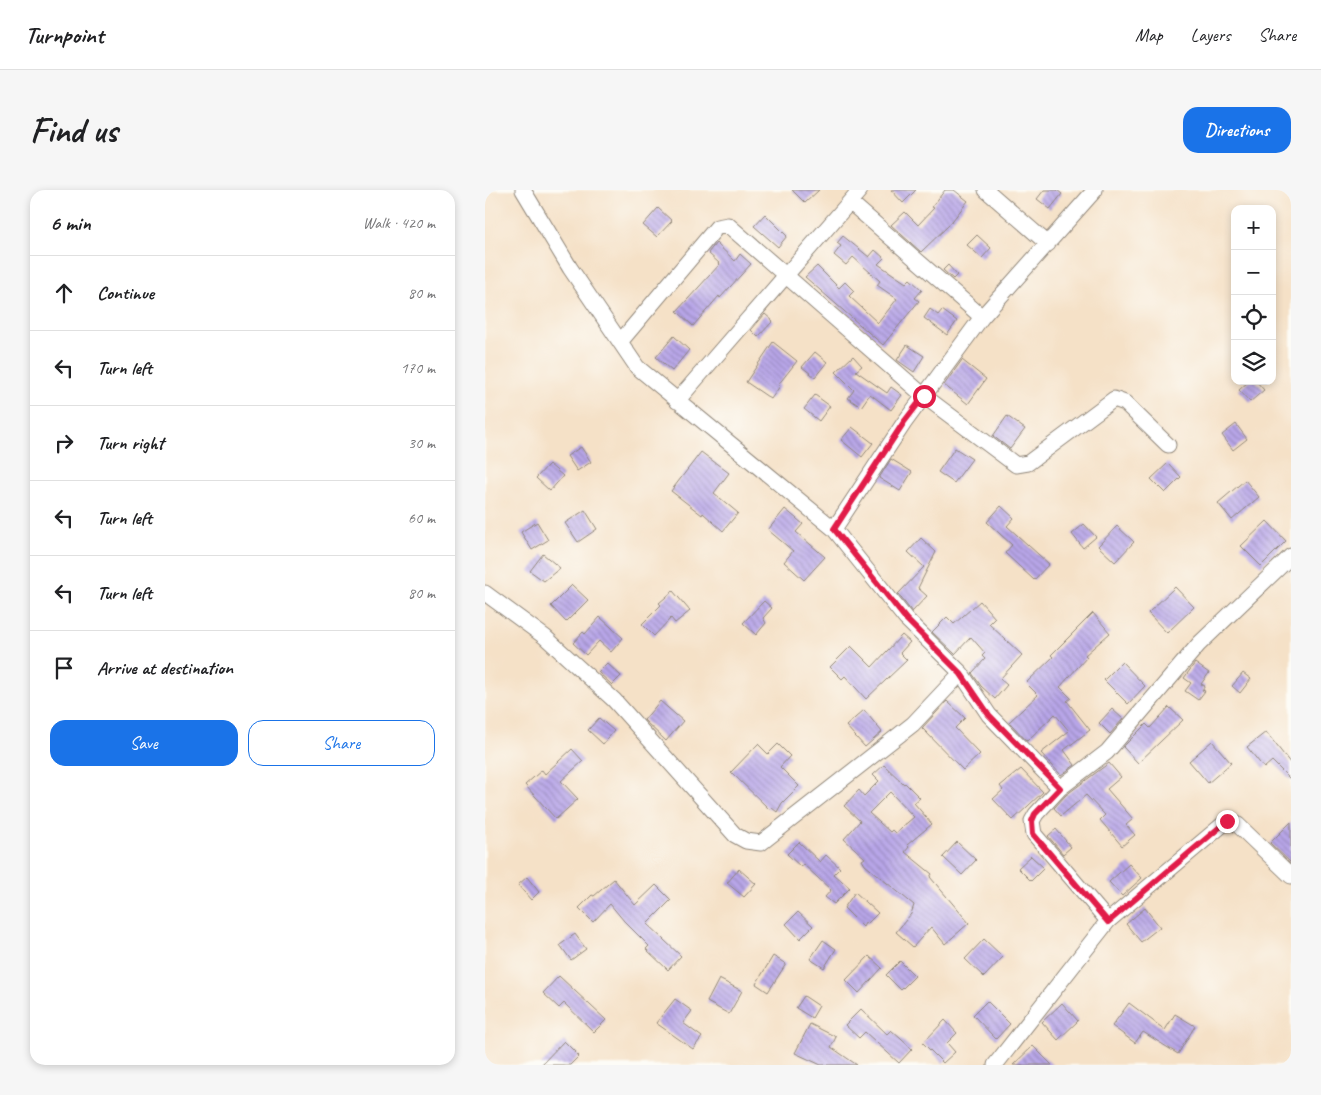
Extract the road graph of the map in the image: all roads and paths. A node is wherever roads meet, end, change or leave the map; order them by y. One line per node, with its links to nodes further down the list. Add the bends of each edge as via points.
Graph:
1 (523, 190): 9 (street)
2 (860, 190): 5 (street)
3 (986, 190): 6 (street)
4 (1095, 190): 6 (street)
5 (849, 202): 7 (street); 8 (street)
6 (1047, 244): 8 (street)
7 (785, 277): 9 (street, via 728,225 717,227); 10 (street); 11 (street)
8 (982, 317): 10 (street)
9 (620, 342): 11 (street, via 637,367)
10 (924, 396): 12 (street, via 1016,465 1028,464 1114,398 1125,403); 13 (street)
11 (677, 402): 13 (street)
12 (1168, 445)
13 (834, 529): 16 (street, via 906,619)
14 (1291, 556): 17 (street, via 1199,644 1107,752)
15 (485, 593): 16 (street, via 545,638 614,700 735,835 761,844 913,724)
16 (961, 674): 17 (street, via 989,715)
17 (1060, 788): 19 (street, via 1035,814 1033,834)
18 (1291, 876): 19 (street, via 1238,825 1227,821)
19 (1108, 922): 20 (street)
20 (995, 1065)

